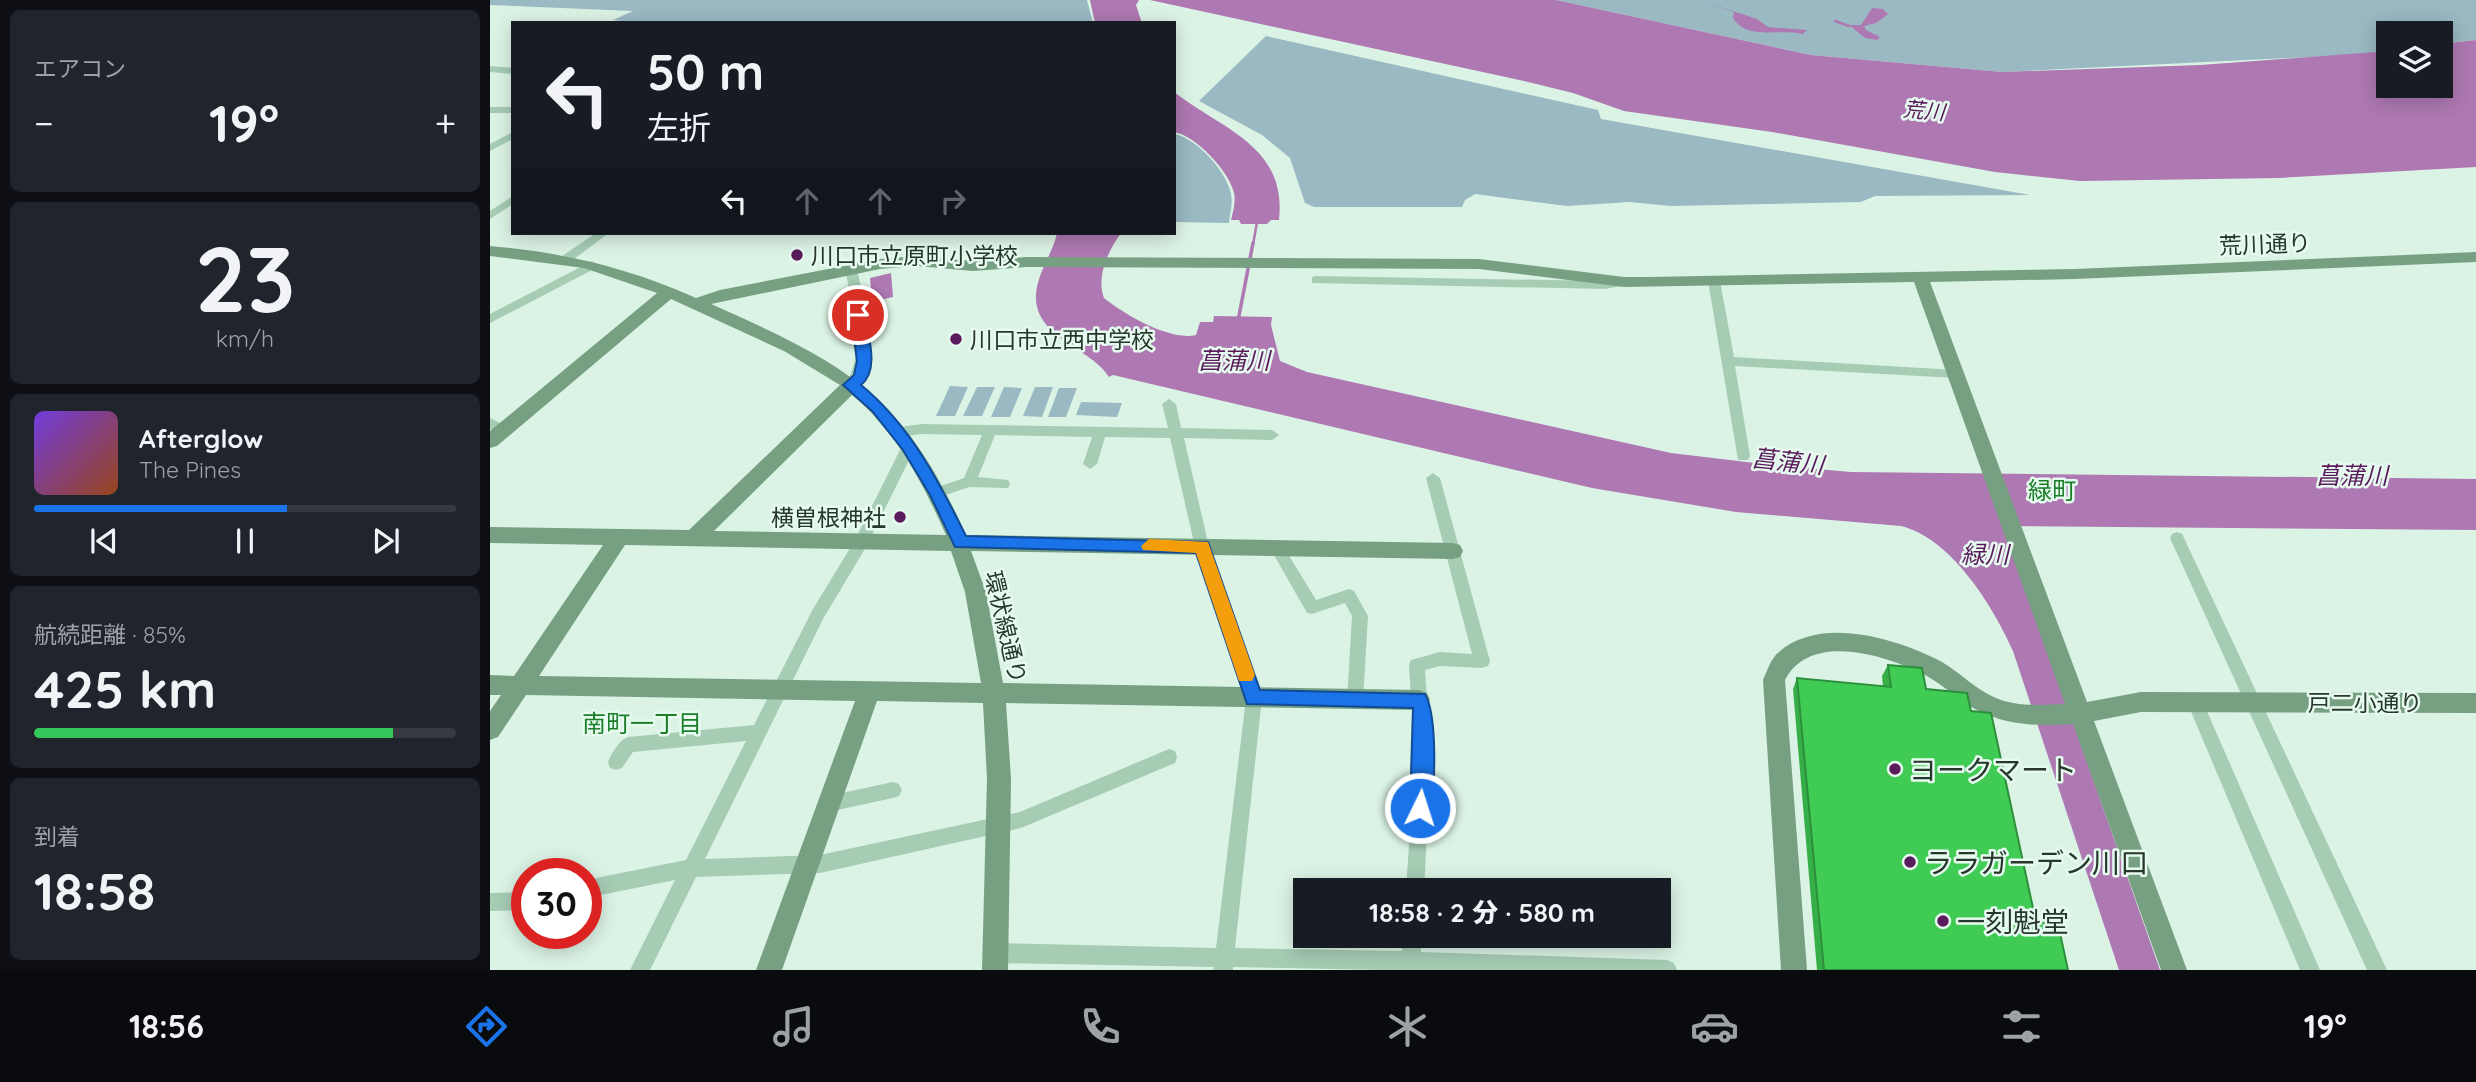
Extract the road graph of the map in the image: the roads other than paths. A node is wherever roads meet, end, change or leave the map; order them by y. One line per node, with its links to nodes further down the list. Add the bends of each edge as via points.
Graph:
1 (490, 69): 2 (street)
2 (511, 71)
3 (510, 107): 4 (street)
4 (490, 110)
5 (490, 139): 6 (street)
6 (509, 140): 7 (street)
7 (490, 148)
8 (511, 200): 9 (street)
9 (490, 216)
10 (600, 235): 13 (street)
11 (490, 251): 13 (street, 環状線通り)
12 (2476, 257): 16 (street, 荒川通り)
13 (566, 260): 14 (street, 環状線通り)
14 (592, 265): 20 (street, 環状線通り); 22 (street)
15 (852, 269): 19 (street, 荒川通り, via 917,261 973,266 1027,262 1479,264); 21 (street, 荒川通り); 25 (street, via 865,361 861,377)
16 (1920, 276): 18 (street, 荒川通り); 24 (street)
17 (1316, 280): 19 (street)
18 (1714, 281): 19 (street, 荒川通り); 23 (street)
19 (1624, 282)
20 (668, 293): 21 (street, 環状線通り); 28 (street)
21 (695, 304): 25 (street, 環状線通り, via 785,344)
22 (490, 319)
23 (1728, 361): 24 (street); 33 (street)
24 (1956, 374): 60 (street)
25 (851, 385): 32 (street, 環状線通り); 41 (street)
26 (1169, 404): 30 (street)
27 (990, 430): 29 (street); 32 (street); 36 (street)
28 (495, 431)
29 (1100, 432): 30 (street); 34 (street)
30 (1175, 433): 31 (street); 45 (street)
31 (1272, 435)
32 (904, 439): 38 (street, 環状線通り); 43 (street)
33 (1743, 456)
34 (1090, 464)
35 (1433, 478): 47 (street)
36 (969, 482): 37 (street); 38 (street)
37 (1003, 484)
38 (937, 493): 44 (street, 環状線通り)
39 (490, 535): 40 (street)
40 (619, 538): 41 (street); 49 (street)
41 (693, 538): 43 (street)
42 (2177, 538): 57 (street)
43 (861, 542): 44 (street); 50 (street)
44 (961, 542): 45 (street); 52 (street, 環状線通り)
45 (1202, 547): 46 (street); 53 (street)
46 (1277, 548): 47 (street); 54 (street, via 1311,608 1349,595 1360,616)
47 (1454, 551): 55 (street, via 1482,661 1440,659 1416,665)
48 (490, 685): 49 (street)
49 (521, 685): 50 (street); 59 (street)
50 (781, 689): 51 (street); 62 (street)
51 (870, 690): 52 (street); 66 (street)
52 (996, 693): 53 (street); 67 (street, 環状線通り)
53 (1254, 698): 54 (street); 75 (street)
54 (1355, 699): 55 (street)
55 (1419, 700): 70 (street, via 1423,753)
56 (2195, 702): 57 (street, 戸二小通り); 60 (street, 戸二小通り, via 2141,702); 83 (street)
57 (2254, 702): 58 (street, 戸二小通り); 84 (street)
58 (2476, 703)
59 (497, 710): 61 (street)
60 (2078, 713): 81 (street, 戸二小通り, via 1997,709 1933,668 1877,648 1818,643 1789,655 1774,680); 82 (street)
61 (490, 730)
62 (760, 732): 64 (street, via 628,745); 69 (street)
63 (1169, 757): 67 (street)
64 (616, 762)
65 (893, 790): 66 (street)
66 (828, 804): 68 (street)
67 (1000, 825): 68 (street); 74 (street, 環状線通り)
68 (807, 865): 69 (street); 79 (street)
69 (690, 869): 71 (street); 78 (street)
70 (1416, 878)
71 (602, 886)
72 (511, 901): 73 (street)
73 (490, 902)
74 (995, 962): 75 (street)
75 (1224, 964): 76 (street)
76 (1410, 965): 77 (street)
77 (1575, 968): 80 (street)
78 (640, 970)
79 (769, 970)
80 (1667, 970)
81 (1794, 970)
82 (2174, 970)
83 (2309, 970)
84 (2377, 970)

